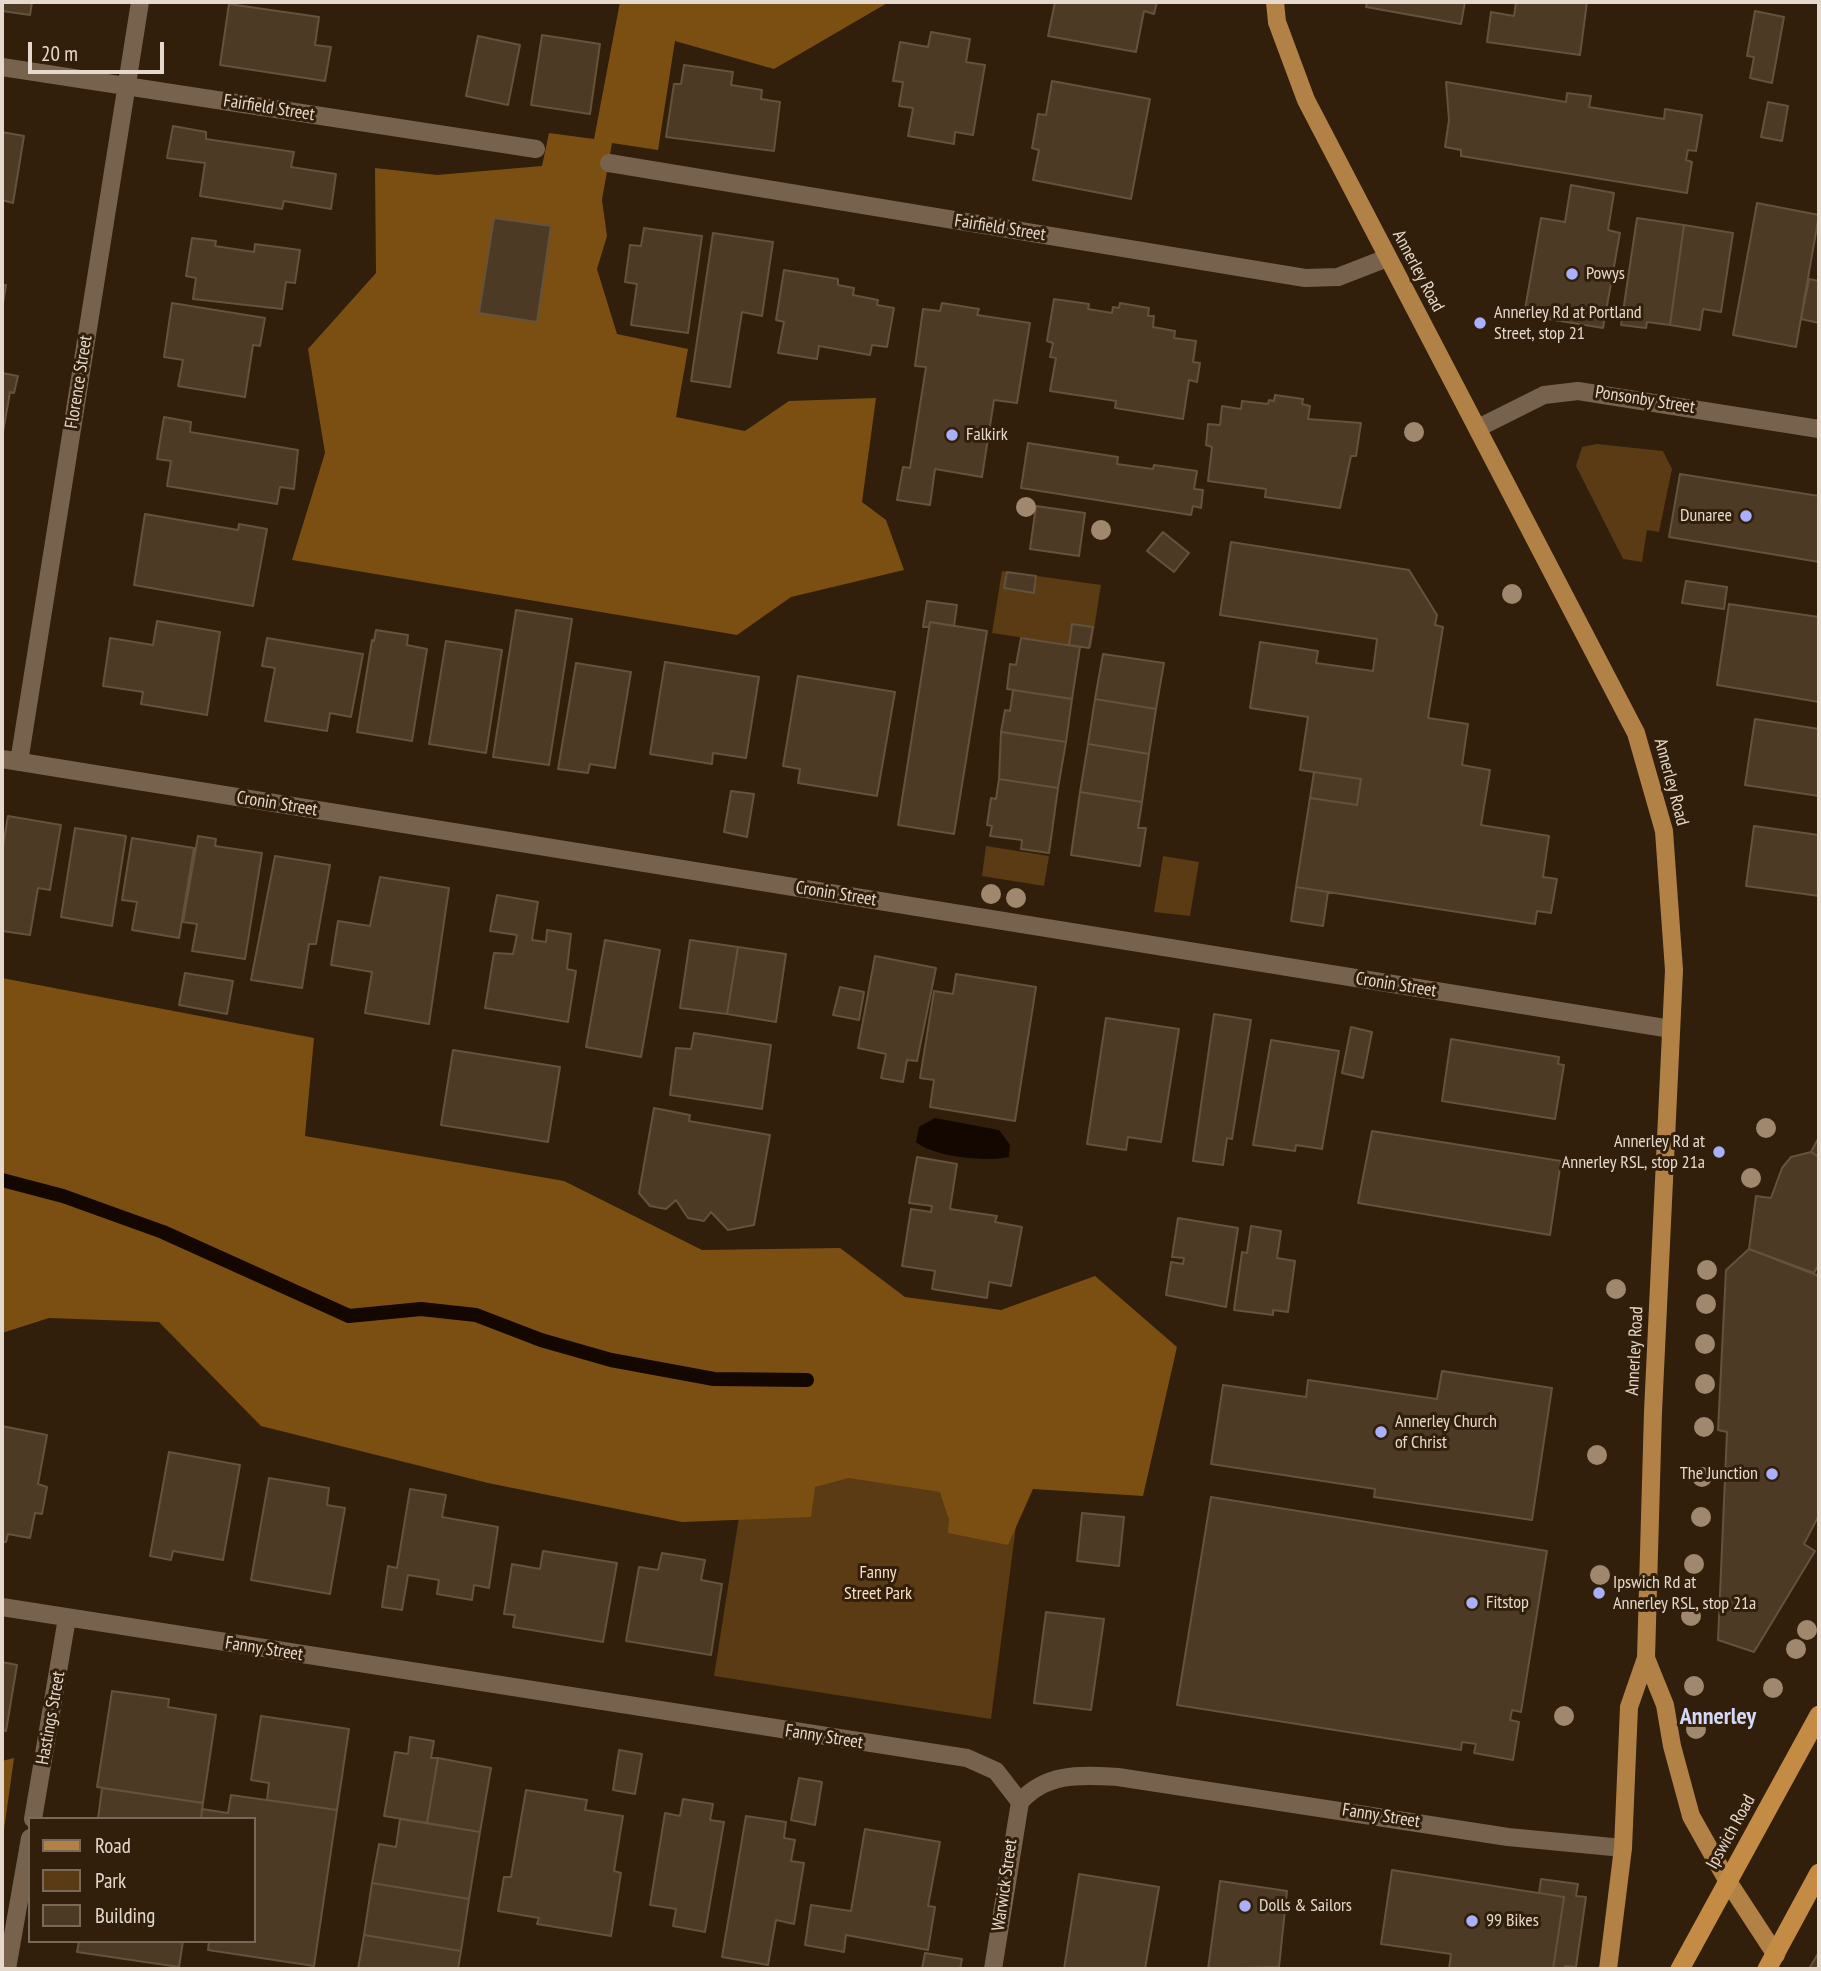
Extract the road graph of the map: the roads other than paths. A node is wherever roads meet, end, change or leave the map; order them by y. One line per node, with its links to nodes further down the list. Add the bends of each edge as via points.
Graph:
1 (140, 2): 4 (street, Florence Street)
2 (1275, 2): 7 (main road, Annerley Road, via 1277,22 1306,100)
3 (2, 66): 4 (street, Fairfield Street)
4 (126, 87): 5 (street, Fairfield Street); 10 (street, Florence Street)
5 (536, 149)
6 (609, 163): 7 (street, Fairfield Street, via 1305,278 1338,277)
7 (1388, 258): 8 (main road, Annerley Road)
8 (1478, 428): 9 (street, Ponsonby Street, via 1544,395 1577,391); 11 (main road, Annerley Road, via 1636,733 1664,831 1674,970)
9 (1819, 429)
10 (10, 761): 11 (street, Cronin Street)
11 (1671, 1030): 14 (main road, Annerley Road)
12 (2, 1607): 13 (street, Fanny Street)
13 (67, 1618): 16 (street, Fanny Street, via 975,1761 996,1771); 17 (street, Hastings Street)
14 (1646, 1658): 18 (main road, Annerley Road, via 1629,1707); 21 (main road, Annerley Road, via 1665,1705 1674,1759 1691,1816)
15 (1819, 1715): 21 (highway, Ipswich Road)
16 (1020, 1802): 18 (street, Fanny Street, via 1046,1782 1073,1774 1118,1777 1508,1837); 24 (street, Warwick Street)
17 (33, 1817)
18 (1623, 1848): 25 (main road, Annerley Road)
19 (28, 1849): 23 (street)
20 (1819, 1873): 22 (highway)
21 (1727, 1881): 22 (main road, Annerley Road); 26 (highway, Ipswich Road)
22 (1772, 1962)
23 (7, 1969)
24 (993, 1969)
25 (1608, 1969)
26 (1681, 1969)

